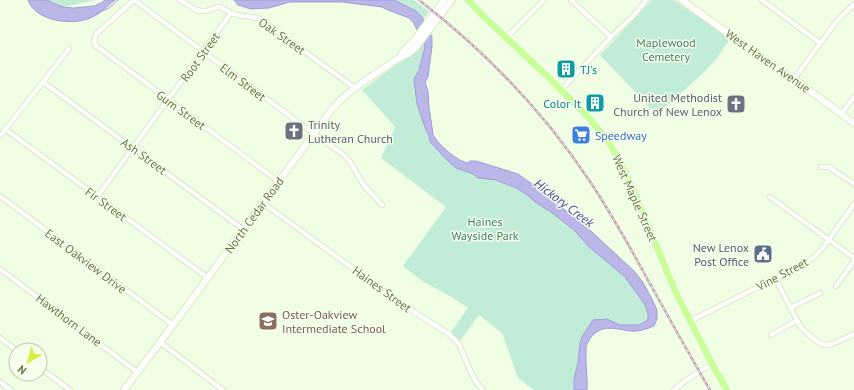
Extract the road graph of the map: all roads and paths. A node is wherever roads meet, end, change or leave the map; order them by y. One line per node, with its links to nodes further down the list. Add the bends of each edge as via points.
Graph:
1 (134, 0): 18 (street, Elm Street); 24 (street, Gum Street, via 97,33 95,45)
2 (180, 0): 12 (street, Oak Street, via 196,10 206,11 220,7)
3 (444, 0): 13 (street, North Cedar Road)
4 (452, 0): 13 (street, North Cedar Road)
5 (468, 0): 14 (main road, West Maple Street)
6 (544, 0): 14 (street)
7 (571, 0): 15 (street)
8 (646, 0): 15 (street)
9 (682, 0): 19 (street, West Haven Avenue)
10 (762, 0): 16 (street)
11 (854, 4): 16 (street, via 836,22)
12 (231, 13): 18 (street, Root Street); 21 (street, Oak Street, via 258,18)
13 (433, 21): 21 (street, North Cedar Road, via 408,54)
14 (507, 37): 22 (main road, West Maple Street)
15 (611, 37): 22 (street)
16 (820, 44): 19 (street)
17 (68, 49): 20 (street)
18 (203, 52): 24 (street, Root Street); 28 (street, Elm Street)
19 (794, 79): 25 (street, West Haven Avenue)
20 (43, 82): 27 (street); 30 (street, Ash Street)
21 (354, 88): 28 (street, North Cedar Road, via 338,102)
22 (561, 90): 50 (main road, West Maple Street, via 593,123 618,158)
23 (854, 97): 25 (street)
24 (168, 100): 30 (street, Root Street); 32 (street, Gum Street)
25 (841, 114): 26 (street, West Haven Avenue)
26 (854, 123)
27 (5, 129): 29 (street); 35 (street, Fir Street)
28 (314, 134): 32 (street, North Cedar Road); 39 (street, Elm Street, via 344,155 363,184)
29 (0, 136)
30 (133, 148): 35 (street, Root Street); 40 (street, Ash Street)
31 (821, 167): 33 (street, via 829,167)
32 (279, 182): 37 (street, North Cedar Road)
33 (854, 184)
34 (0, 196): 52 (street, East Oakview Drive)
35 (97, 197): 45 (street, Fir Street)
36 (770, 197): 41 (street)
37 (263, 203): 40 (street, North Cedar Road); 64 (street, Haines Street, via 403,305 449,334 459,344 472,375)
38 (854, 204): 41 (street, Vine Street)
39 (382, 205)
40 (244, 230): 45 (street, North Cedar Road)
41 (829, 239): 42 (street); 46 (street, Vine Street, via 813,258)
42 (854, 258)
43 (854, 261): 47 (street)
44 (0, 269): 57 (street, Hawthorn Lane)
45 (208, 278): 52 (street, North Cedar Road)
46 (775, 278): 49 (street); 50 (street, Vine Street)
47 (836, 286)
48 (820, 293): 49 (street)
49 (790, 308): 51 (street)
50 (690, 321): 56 (main road, West Maple Street)
51 (796, 321): 53 (street, via 805,332 826,345); 54 (street)
52 (173, 325): 55 (street, North Cedar Road)
53 (854, 334)
54 (771, 335)
55 (160, 342): 57 (street, North Cedar Road); 63 (street)
56 (712, 364): 65 (street); 66 (main road, West Maple Street)
57 (137, 372): 62 (street, North Cedar Road)
58 (48, 374): 61 (street)
59 (0, 382): 60 (street)
60 (11, 390)
61 (70, 390)
62 (124, 390)
63 (223, 390)
64 (483, 390)
65 (674, 390)
66 (726, 390)

